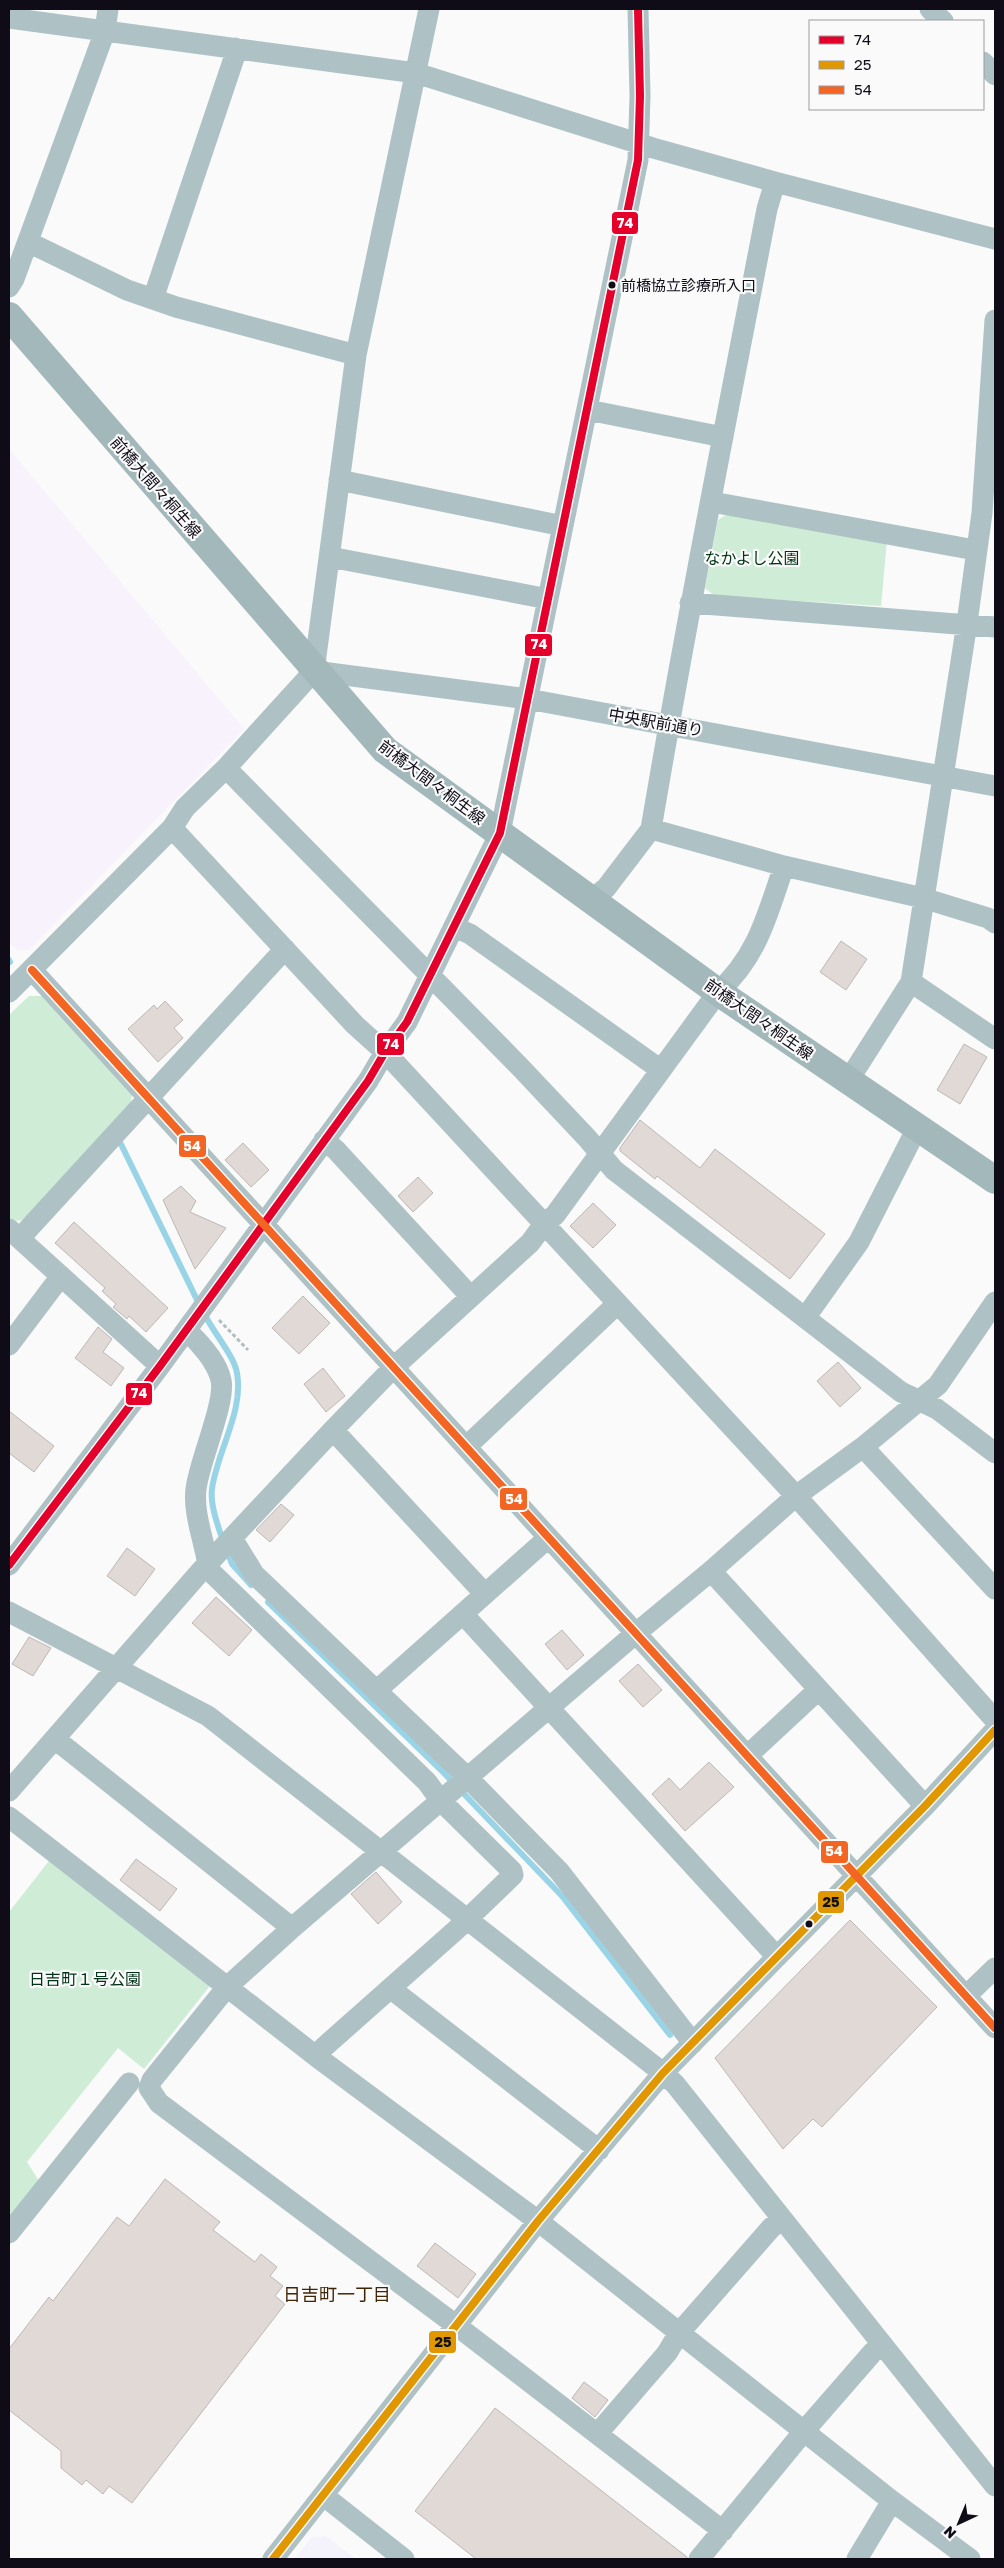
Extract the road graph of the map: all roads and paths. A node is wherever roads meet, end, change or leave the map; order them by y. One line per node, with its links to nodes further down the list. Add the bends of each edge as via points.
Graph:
1 (108, 9): 7 (street)
2 (429, 9): 10 (street)
3 (638, 9): 12 (street)
4 (930, 9): 6 (street)
5 (9, 18): 7 (street)
6 (942, 20)
7 (105, 32): 8 (street); 15 (street)
8 (235, 48): 10 (street); 17 (street)
9 (984, 63): 11 (street)
10 (416, 73): 12 (street); 20 (street)
11 (995, 75)
12 (639, 143): 13 (street); 21 (street)
13 (775, 182): 14 (street); 22 (street)
14 (995, 239)
15 (28, 242): 16 (street); 17 (street, via 127,290)
16 (9, 287)
17 (153, 299): 20 (street)
18 (9, 316): 33 (main road, 前橋大間々桐生線)
19 (995, 320): 25 (street)
20 (356, 355): 23 (street)
21 (588, 410): 22 (street); 26 (street)
22 (723, 437): 24 (street)
23 (339, 480): 26 (street); 28 (street)
24 (712, 502): 27 (street); 30 (street)
25 (989, 514): 27 (street)
26 (563, 526): 29 (street)
27 (975, 550): 31 (street)
28 (330, 556): 29 (street); 33 (street)
29 (548, 599): 34 (street)
30 (690, 604): 31 (street); 35 (street)
31 (967, 623): 32 (street); 37 (street)
32 (995, 627)
33 (314, 671): 34 (street, 中央駅前通り); 36 (street); 41 (main road, 前橋大間々桐生線, via 385,750)
34 (528, 699): 35 (street, 中央駅前通り); 41 (street)
35 (669, 724): 37 (street, 中央駅前通り); 40 (street)
36 (226, 768): 39 (street, via 185,808); 49 (street)
37 (944, 776): 38 (street, 中央駅前通り); 43 (street)
38 (995, 786)
39 (172, 828): 47 (street); 48 (street)
40 (651, 829): 42 (street); 44 (street, via 606,888)
41 (500, 833): 44 (main road, 前橋大間々桐生線); 46 (street)
42 (784, 866): 43 (street); 52 (street, via 760,938 730,981)
43 (923, 898): 45 (street); 50 (street)
44 (592, 899): 52 (main road, 前橋大間々桐生線)
45 (993, 915)
46 (454, 927): 49 (street); 55 (street, via 470,934)
47 (285, 949): 54 (street, via 355,1025); 57 (street)
48 (32, 970): 51 (street); 57 (street)
49 (430, 976): 54 (street, via 407,1022); 60 (street)
50 (911, 982): 53 (street); 56 (street)
51 (9, 992)
52 (718, 992): 55 (street); 56 (main road, 前橋大間々桐生線)
53 (995, 1039)
54 (385, 1052): 59 (street, via 368,1081); 63 (street)
55 (661, 1070): 60 (street)
56 (848, 1081): 58 (main road, 前橋大間々桐生線)
57 (148, 1098): 62 (street); 64 (street, via 110,1141)
58 (917, 1128): 61 (main road, 前橋大間々桐生線); 70 (street, via 859,1242)
59 (324, 1140): 62 (street); 66 (street)
60 (600, 1154): 63 (street, via 555,1215); 70 (street, via 614,1170)
61 (995, 1180)
62 (262, 1224): 69 (street); 74 (street)
63 (544, 1224): 66 (street, via 530,1243); 68 (street)
64 (14, 1234): 65 (street)
65 (61, 1276): 71 (street); 73 (street)
66 (471, 1297): 74 (street)
67 (995, 1302): 75 (street, via 946,1377)
68 (616, 1305): 77 (street); 80 (street)
69 (201, 1317): 72 (path); 73 (street); 83 (street, via 203,1349 221,1380 196,1496)
70 (805, 1318): 75 (street, via 901,1392)
71 (9, 1345)
72 (248, 1350)
73 (160, 1366): 84 (street)
74 (394, 1367): 76 (street); 77 (street)
75 (918, 1401): 78 (street); 79 (street, via 937,1408)
76 (333, 1430): 82 (street); 87 (street)
77 (466, 1447): 81 (street)
78 (863, 1447): 80 (street); 86 (street)
79 (995, 1453)
80 (796, 1496): 85 (street); 95 (street)
81 (548, 1538): 87 (street); 90 (street)
82 (231, 1539): 83 (street); 93 (street, via 254,1574)
83 (211, 1561): 91 (street); 99 (street, via 217,1580 427,1782)
84 (9, 1565)
85 (711, 1572): 90 (street); 92 (street)
86 (995, 1589)
87 (484, 1594): 89 (street)
88 (9, 1612): 91 (street)
89 (463, 1614): 93 (street); 94 (street)
90 (634, 1634): 94 (street); 98 (street)
91 (117, 1667): 97 (street); 103 (street, via 208,1716)
92 (818, 1690): 98 (street); 101 (street)
93 (376, 1691): 99 (street)
94 (548, 1709): 99 (street); 107 (street)
95 (995, 1720)
96 (995, 1730): 101 (street)
97 (55, 1738): 100 (street); 106 (street)
98 (746, 1756): 104 (street)
99 (454, 1789): 103 (street); 105 (street, via 513,1876); 113 (street, via 559,1871)
100 (9, 1791)
101 (925, 1806): 104 (street)
102 (9, 1817): 109 (street)
103 (381, 1852): 105 (street); 106 (street)
104 (856, 1875): 107 (street); 111 (street)
105 (466, 1919): 110 (street); 115 (street)
106 (292, 1928): 109 (street)
107 (777, 1957): 113 (street)
108 (995, 1968): 111 (street)
109 (227, 1987): 114 (street); 121 (street, via 152,2080 149,2088 152,2094 167,2109)
110 (392, 1987): 114 (street); 117 (street)
111 (966, 1996): 112 (street)
112 (995, 2028)
113 (693, 2043): 115 (street)
114 (317, 2057): 119 (street)
115 (663, 2073): 117 (street); 118 (street)
116 (129, 2083): 120 (street)
117 (599, 2150): 119 (street)
118 (782, 2219): 122 (street); 123 (street)
119 (538, 2220): 121 (street); 122 (street)
120 (9, 2233)
121 (457, 2326): 125 (street); 127 (street)
122 (680, 2333): 124 (street); 125 (street, via 667,2353)
123 (883, 2346): 124 (street, via 873,2352); 126 (street)
124 (805, 2430): 128 (street); 129 (street)
125 (598, 2433): 129 (street)
126 (995, 2486)
127 (324, 2496): 130 (street); 131 (street)
128 (892, 2501): 133 (street); 134 (street)
129 (723, 2531): 132 (street)
130 (273, 2559)
131 (404, 2559)
132 (700, 2559)
133 (857, 2559)
134 (970, 2559)

